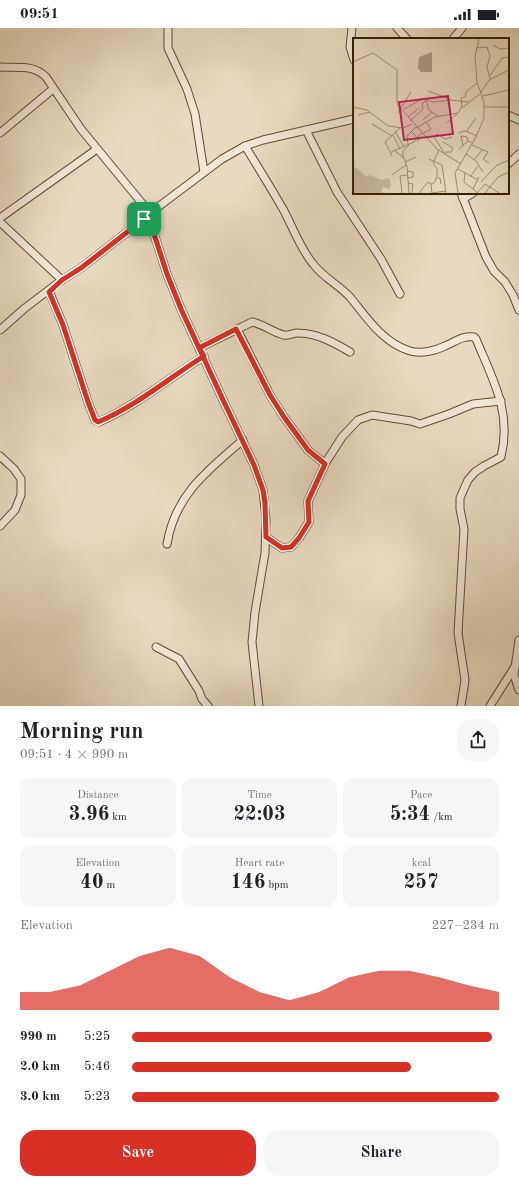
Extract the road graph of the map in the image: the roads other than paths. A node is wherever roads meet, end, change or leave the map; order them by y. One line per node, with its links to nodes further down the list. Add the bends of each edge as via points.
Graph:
1 (168, 28): 19 (street, via 168,48 187,89 195,114)
2 (352, 28): 7 (street, via 350,48)
3 (397, 28): 5 (street)
4 (462, 28): 6 (street)
5 (406, 38)
6 (454, 38)
7 (353, 57)
8 (0, 68): 9 (street, via 30,68 41,72)
9 (54, 89): 14 (street); 16 (street)
10 (509, 115): 12 (street)
11 (353, 119): 13 (street)
12 (519, 120)
13 (306, 130): 15 (street); 27 (street, via 337,192 381,259)
14 (0, 133)
15 (245, 146): 19 (street); 34 (street, via 313,264 325,277 346,292 384,337 410,351 422,352 446,346 462,338 474,337)
16 (98, 149): 21 (street); 22 (street)
17 (519, 154): 18 (street)
18 (509, 163)
19 (204, 172): 21 (street)
20 (462, 196): 28 (street, via 486,257 494,271 505,282)
21 (150, 213): 23 (street)
22 (0, 218)
23 (144, 219): 25 (street); 31 (street, via 154,234 167,274)
24 (0, 222): 25 (street)
25 (62, 280): 26 (street)
26 (49, 292): 30 (street); 33 (street, via 63,325 88,402 98,422 135,403)
27 (400, 294)
28 (519, 310)
29 (236, 329): 31 (street); 32 (street, via 252,322 258,323 285,335 296,333 321,337); 37 (street, via 284,417 308,450)
30 (0, 330)
31 (199, 348): 33 (street)
32 (350, 352)
33 (204, 356): 35 (street)
34 (501, 401): 37 (street, via 473,404 420,424 372,415 358,420 342,437); 48 (street, via 505,421 501,457 475,472 468,480 460,498 464,529 458,633 465,680)
35 (243, 440): 39 (street, via 263,490); 40 (street, via 206,471 191,488 174,519)
36 (0, 456): 38 (street, via 14,469 20,479 21,495 15,510)
37 (325, 464): 39 (street, via 308,501 309,522 299,538 291,547 282,548)
38 (0, 526)
39 (266, 537): 47 (street, via 252,642)
40 (167, 544)
41 (519, 640): 44 (street)
42 (156, 648): 46 (street, via 179,659)
43 (519, 660): 44 (street)
44 (516, 667): 45 (street, via 514,675); 49 (street)
45 (519, 690)
46 (208, 706)
47 (259, 706)
48 (461, 706)
49 (490, 706)

